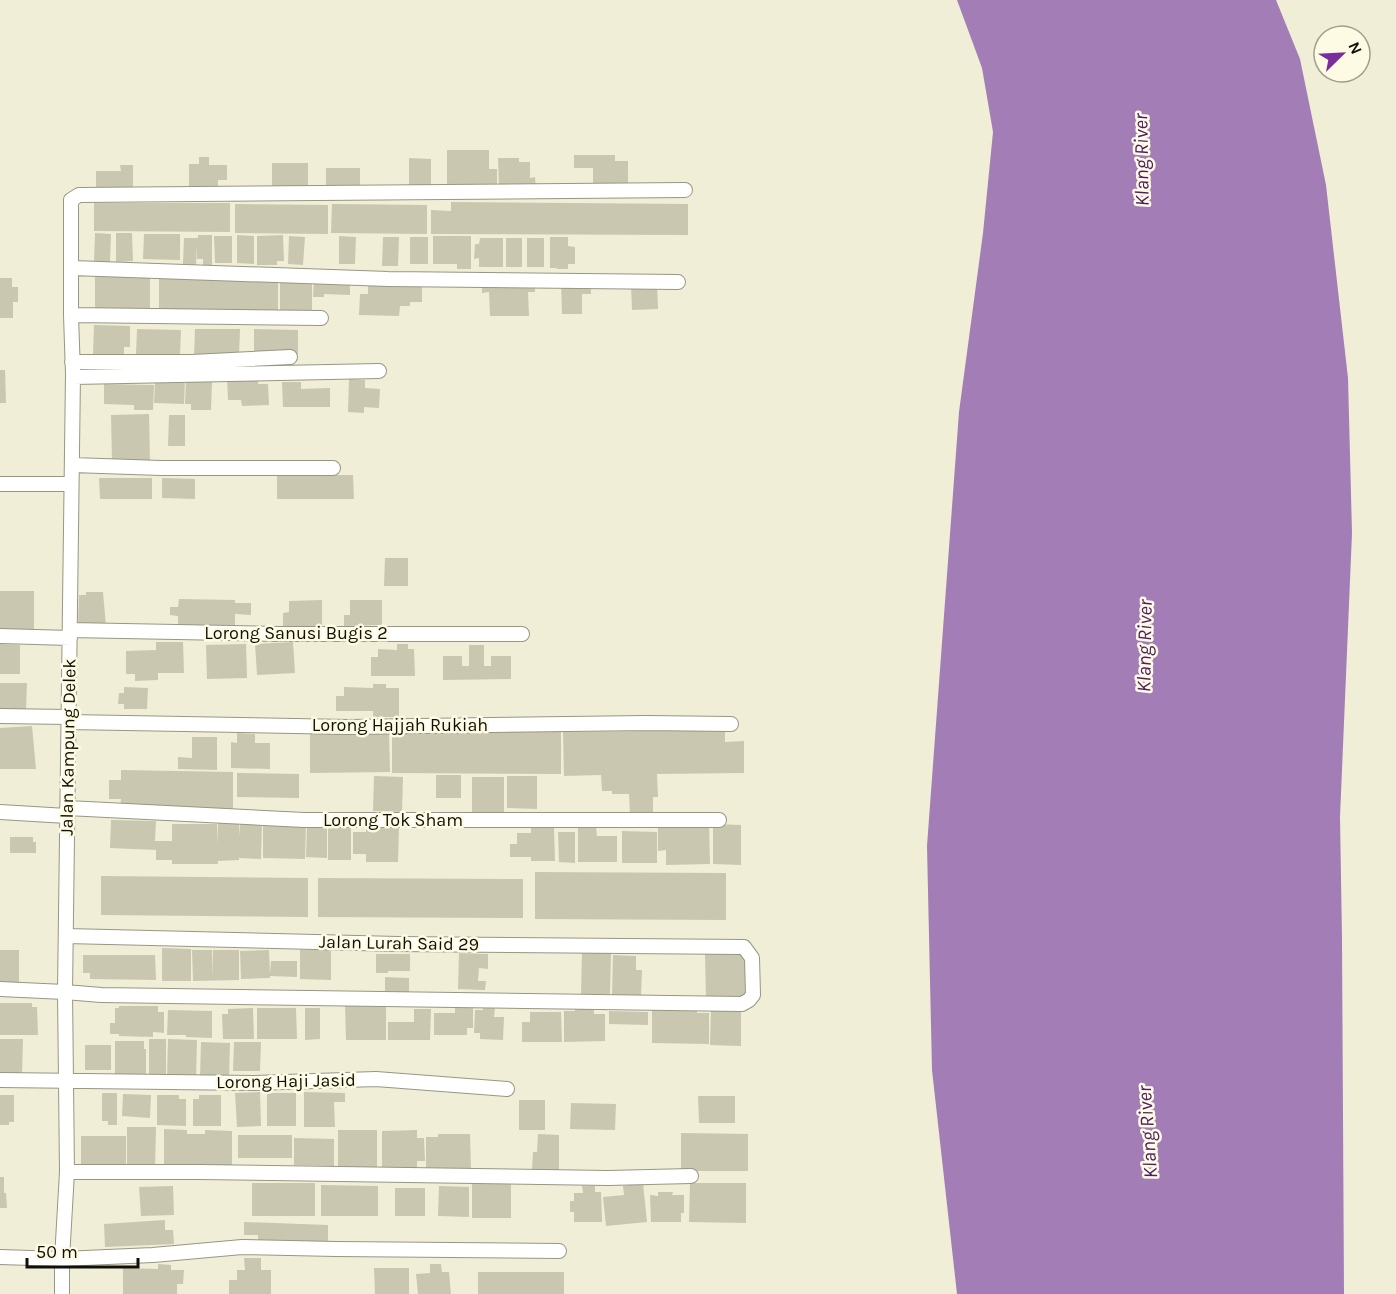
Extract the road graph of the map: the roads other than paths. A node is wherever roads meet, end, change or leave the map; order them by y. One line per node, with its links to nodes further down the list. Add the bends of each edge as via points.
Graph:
1 (685, 190): 2 (street, Jalan Kampung Delek, via 80,195 72,200)
2 (72, 268): 3 (street, via 388,279); 4 (street, Jalan Kampung Delek)
3 (678, 282)
4 (71, 315): 5 (street); 7 (street, Jalan Kampung Delek)
5 (321, 318)
6 (290, 357): 7 (street)
7 (72, 362): 9 (street, Jalan Kampung Delek)
8 (379, 371): 9 (street)
9 (73, 377): 10 (street, Jalan Kampung Delek)
10 (72, 465): 11 (street); 13 (street, Jalan Kampung Delek)
11 (333, 468)
12 (0, 484): 13 (street)
13 (71, 484): 14 (street, Jalan Kampung Delek)
14 (70, 634): 15 (street, Lorong Sanusi Bugis 2); 16 (street, Lorong Sanusi Bugis 2); 18 (street, Jalan Kampung Delek)
15 (522, 634)
16 (0, 636)
17 (0, 716): 18 (street, Lorong Hajjah Rukiah)
18 (68, 720): 19 (street, Lorong Hajjah Rukiah, via 348,727); 21 (street, Jalan Kampung Delek)
19 (731, 724)
20 (0, 812): 21 (street, Lorong Tok Sham)
21 (67, 812): 22 (street, Lorong Tok Sham, via 304,820); 23 (street, Jalan Kampung Delek)
22 (718, 820)
23 (66, 936): 25 (street, Jalan Kampung Delek); 25 (street, Jalan Lurah Said 29, via 744,947 752,958 753,995 742,1004)
24 (0, 989): 25 (street)
25 (65, 992): 27 (street, Jalan Kampung Delek)
26 (0, 1080): 27 (street, Lorong Haji Jasid)
27 (65, 1082): 28 (street, Lorong Haji Jasid, via 376,1079); 29 (street, Jalan Kampung Delek)
28 (507, 1089)
29 (68, 1172): 30 (street); 33 (street, Jalan Kampung Delek)
30 (691, 1176)
31 (560, 1251): 33 (street, via 242,1247)
32 (0, 1257): 33 (street)
33 (62, 1259): 34 (street, Jalan Kampung Delek)
34 (62, 1294)

